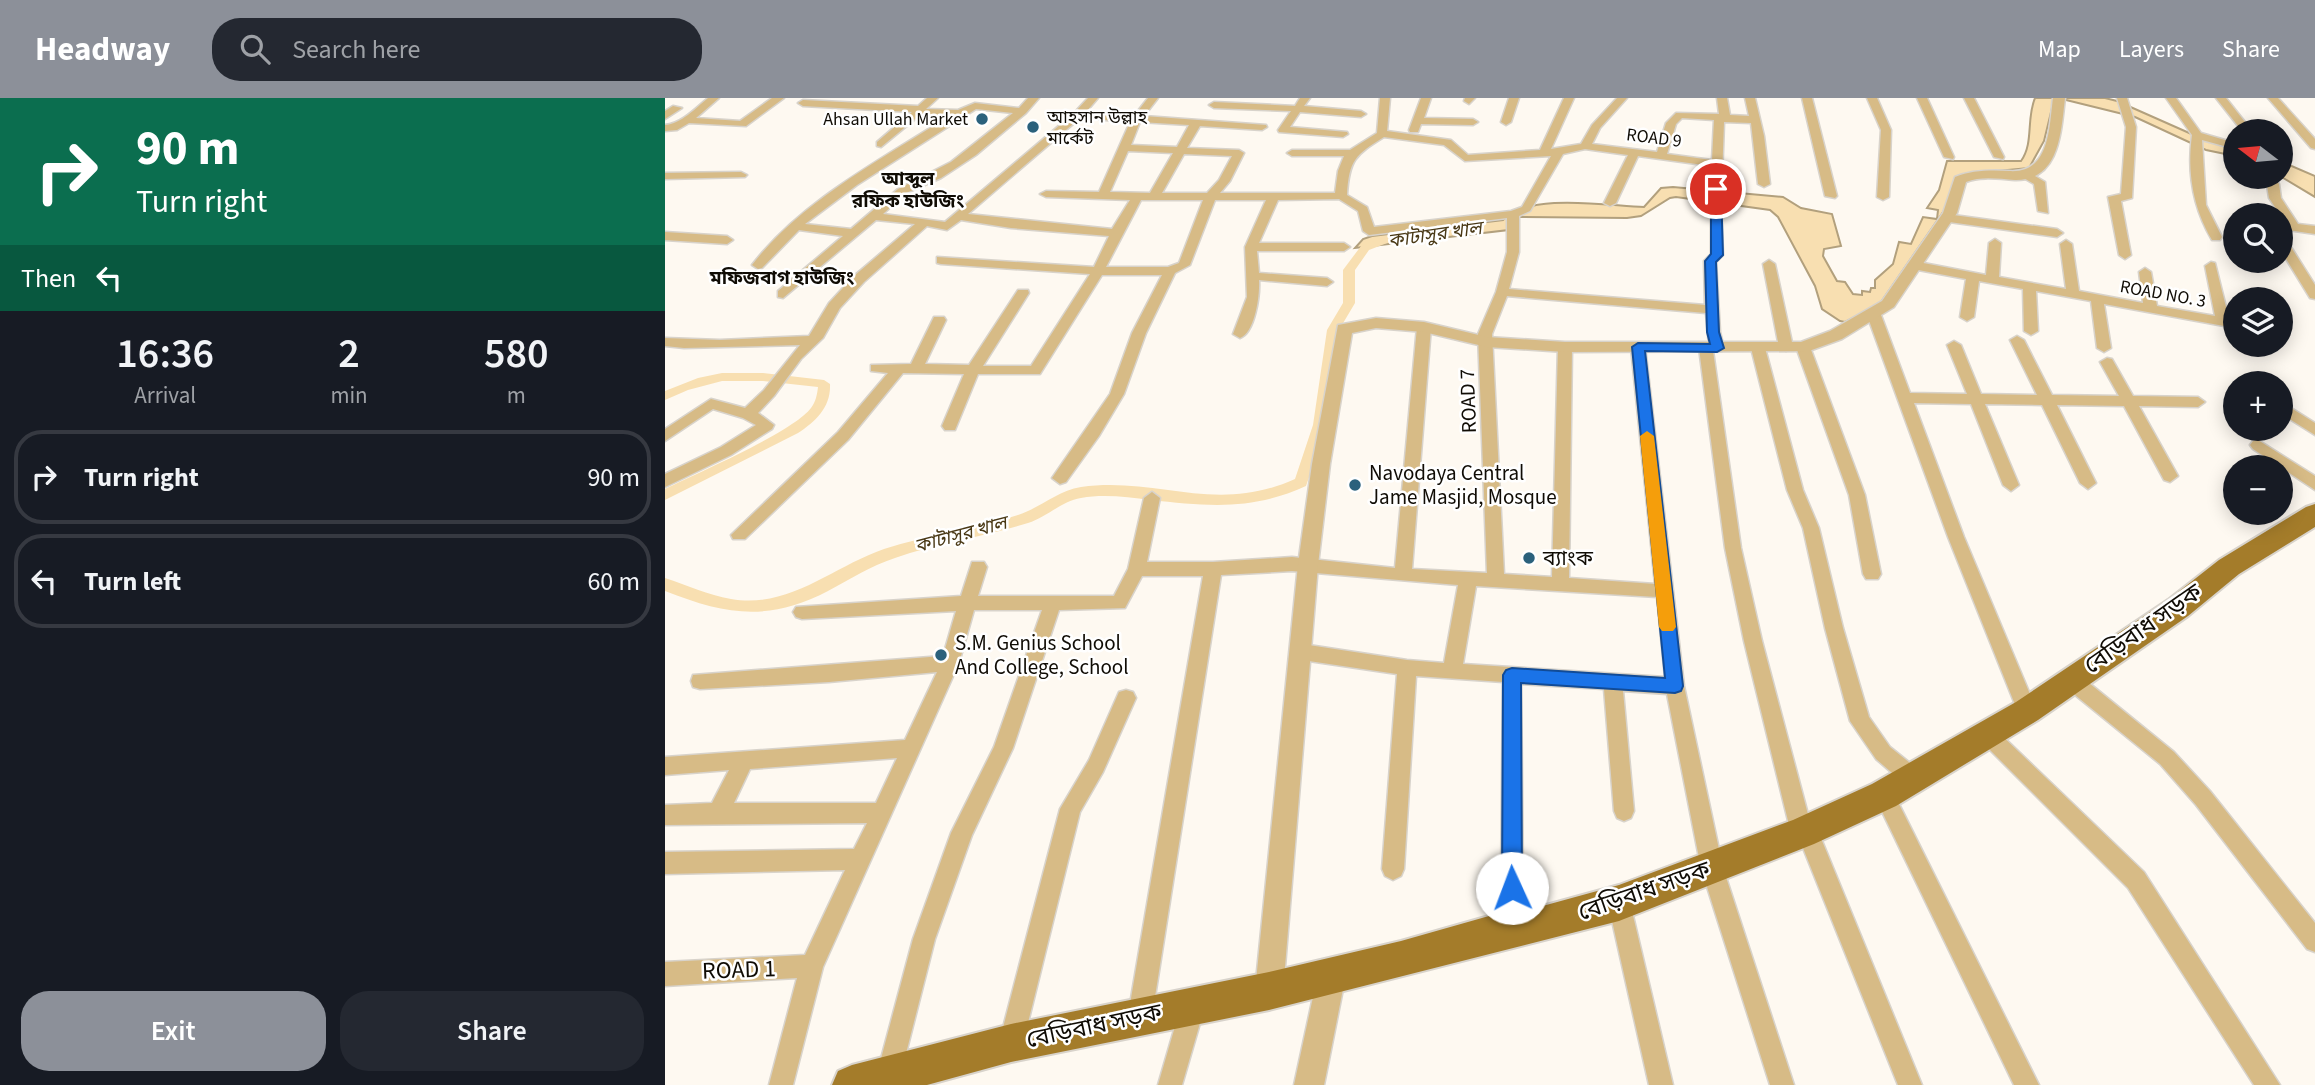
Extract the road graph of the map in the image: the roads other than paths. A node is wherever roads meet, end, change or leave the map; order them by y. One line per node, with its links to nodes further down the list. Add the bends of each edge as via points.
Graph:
1 (714, 98): 38 (street)
2 (779, 98): 38 (street, via 742,124)
3 (933, 98): 30 (street)
4 (997, 98): 28 (street)
5 (1034, 98): 31 (street)
6 (1093, 98): 34 (street)
7 (1153, 98): 39 (street)
8 (1305, 98): 29 (street)
9 (1385, 98): 48 (street)
10 (1426, 98): 41 (street)
11 (1514, 98): 43 (street)
12 (1569, 98): 57 (street)
13 (1622, 98): 53 (street)
14 (1722, 98): 36 (street)
15 (1750, 98): 40 (street)
16 (1807, 98): 74 (street)
17 (1872, 98): 79 (street, via 1886,130)
18 (1922, 98): 63 (street)
19 (1969, 98): 64 (street)
20 (2172, 98): 49 (street)
21 (2221, 98): 37 (street)
22 (2273, 98): 54 (street)
23 (2124, 101): 100 (street, via 2131,127 2126,198 2114,197)
24 (2059, 102): 67 (street, via 2049,153)
25 (803, 103): 30 (street)
26 (1214, 105): 29 (street)
27 (677, 108): 35 (street)
28 (988, 108): 31 (street); 32 (street, via 972,107)
29 (1297, 108): 33 (street); 47 (street, via 1283,131)
30 (920, 111): 32 (street); 52 (street)
31 (1022, 111): 82 (street, via 985,142 926,183 902,191)
32 (960, 113): 87 (street)
33 (1361, 114)
34 (1078, 115): 39 (street); 83 (street)
35 (665, 116)
36 (1722, 118): 40 (street); 62 (street, via 1680,111 1671,123); 65 (street)
37 (2238, 119)
38 (687, 120): 46 (street)
39 (1136, 120): 44 (street); 55 (street)
40 (1756, 120): 69 (street)
41 (1417, 121): 42 (street); 50 (street)
42 (1473, 122)
43 (1506, 122)
44 (1196, 123): 45 (street); 56 (street)
45 (1262, 127)
46 (665, 128)
47 (1343, 134)
48 (1382, 134): 50 (street); 60 (street)
49 (2197, 135): 51 (street); 94 (street, via 2200,205)
50 (1412, 136): 57 (street, via 1447,142 1465,158)
51 (2223, 143)
52 (881, 144)
53 (1585, 146): 58 (street); 61 (street, ROAD 9)
54 (2315, 146)
55 (1124, 148): 56 (street); 72 (street)
56 (1181, 151): 76 (street); 77 (street, via 1239,153)
57 (1544, 152): 58 (street)
58 (1559, 152): 84 (street, via 1526,209)
59 (1293, 153): 60 (street)
60 (1352, 153): 73 (street, via 1342,167)
61 (1634, 153): 62 (street, ROAD 9); 80 (street)
62 (1661, 156): 65 (street, ROAD 9)
63 (1949, 157)
64 (1999, 157)
65 (1719, 164): 125 (street, via 1717,255 1710,261)
66 (741, 175): 68 (street)
67 (2026, 175): 81 (street, via 2039,181); 85 (street, via 1975,175 1960,180)
68 (665, 176)
69 (1764, 184)
70 (2274, 189): 88 (street)
71 (1046, 194): 72 (street)
72 (1103, 196): 75 (street)
73 (1341, 196): 78 (street); 84 (street, via 1363,209 1369,231)
74 (1831, 196)
75 (1138, 197): 76 (street); 91 (street)
76 (1154, 197): 77 (street)
77 (1210, 197): 78 (street); 108 (street, via 1184,265)
78 (1273, 197): 98 (street)
79 (1883, 197)
80 (1610, 203)
81 (2044, 211)
82 (872, 216): 86 (street); 90 (street)
83 (959, 216): 86 (street, via 947,226); 91 (street)
84 (1513, 218): 115 (street, ROAD 7, via 1513,252)
85 (1946, 218): 92 (street); 105 (street)
86 (925, 222): 133 (street, via 851,288)
87 (796, 226): 90 (street); 104 (street)
88 (2294, 227): 89 (street)
89 (2315, 230)
90 (851, 233): 117 (street)
91 (1116, 233): 107 (street)
92 (2057, 233)
93 (665, 236): 95 (street)
94 (2216, 237)
95 (727, 240)
96 (1995, 243): 112 (street)
97 (2066, 244): 118 (street)
98 (1251, 247): 99 (street); 110 (street)
99 (1344, 247)
100 (2125, 255)
101 (941, 260): 107 (street)
102 (2293, 260): 119 (street)
103 (1769, 264): 140 (street)
104 (758, 265)
105 (1913, 265): 111 (street, ROAD NO. 3); 126 (street, via 1888,304)
106 (2211, 266): 121 (street)
107 (1098, 271): 108 (street); 145 (street, via 1035,371)
108 (1170, 271): 158 (street, via 1139,333 1117,394)
109 (2144, 272): 124 (street)
110 (1254, 276): 113 (street); 132 (street, via 1254,297)
111 (1973, 277): 112 (street, ROAD NO. 3); 127 (street)
112 (1992, 280): 114 (street, ROAD NO. 3)
113 (1327, 282)
114 (2029, 287): 118 (street, ROAD NO. 3); 131 (street)
115 (1502, 292): 125 (street); 136 (street, ROAD 7)
116 (1023, 293): 145 (street)
117 (782, 294)
118 (2073, 295): 120 (street, ROAD NO. 3)
119 (2315, 295)
120 (2097, 300): 124 (street, ROAD NO. 3); 149 (street, via 2106,355)
121 (2220, 301): 122 (street); 123 (street)
122 (2223, 302)
123 (2223, 308)
124 (2151, 309): 129 (street, ROAD NO. 3)
125 (1712, 310): 141 (street)
126 (1874, 315): 140 (street, via 1836,335); 146 (street)
127 (1967, 317)
128 (939, 320): 144 (street)
129 (2223, 322)
130 (1424, 327): 136 (street); 166 (street, via 1376,323 1343,329); 171 (street)
131 (2031, 331)
132 (1240, 334)
133 (812, 340): 135 (street, via 725,345); 151 (street)
134 (2017, 340): 148 (street)
135 (665, 342)
136 (1487, 342): 138 (street); 173 (street, ROAD 7)
137 (1954, 345): 147 (street)
138 (1565, 346): 139 (street); 174 (street)
139 (1638, 347): 141 (street); 175 (street)
140 (1795, 347): 142 (street); 170 (street, via 1857,495)
141 (1712, 348): 142 (street); 200 (street, via 1734,548 1753,641)
142 (1758, 348): 194 (street, via 1795,490 1811,528 1860,721 1883,753)
143 (876, 368): 144 (street)
144 (908, 368): 145 (street); 165 (street)
145 (972, 371): 153 (street)
146 (1905, 398): 147 (street); 189 (street)
147 (1976, 399): 148 (street); 162 (street)
148 (2047, 400): 149 (street); 160 (street)
149 (2130, 401): 150 (street); 157 (street)
150 (2198, 402)
151 (748, 414): 155 (street, via 711,404); 159 (street, via 767,425)
152 (2293, 415): 154 (street)
153 (950, 426)
154 (2315, 430)
155 (665, 436)
156 (2258, 445): 161 (street)
157 (2170, 476)
158 (1061, 478)
159 (665, 481)
160 (2088, 482)
161 (2315, 484)
162 (2011, 485)
163 (1152, 498): 168 (street)
164 (2315, 514): 184 (highway, বেড়িবাধ সড়ক, via 2229,567 2178,608)
165 (739, 535)
166 (1308, 565): 169 (street); 171 (street); 179 (street)
167 (978, 567): 176 (street)
168 (1137, 569): 169 (street); 177 (street, via 1119,603)
169 (1213, 569): 213 (street)
170 (1872, 574)
171 (1402, 576): 172 (street)
172 (1468, 580): 173 (street); 182 (street)
173 (1496, 582): 174 (street)
174 (1560, 586): 175 (street)
175 (1663, 591): 187 (street)
176 (967, 603): 177 (street); 178 (street); 180 (street)
177 (1053, 603): 215 (street, via 1003,748 962,833 924,939)
178 (802, 612)
179 (1302, 652): 181 (street); 211 (street)
180 (950, 663): 185 (street); 191 (street)
181 (1406, 668): 182 (street); 204 (street)
182 (1452, 671): 183 (street)
183 (1512, 675): 186 (street); 206 (street, via 1512,888)
184 (2071, 680): 189 (highway, বেড়িবাধ সড়ক); 207 (street, via 2167,758)
185 (700, 681)
186 (1613, 682): 187 (street); 196 (street)
187 (1675, 686): 203 (street)
188 (1126, 698): 214 (street, via 1096,766 1070,809)
189 (2027, 711): 190 (highway, বেড়িবাধ সড়ক)
190 (1987, 734): 194 (highway, বেড়িবাধ সড়ক); 224 (street, via 2136,880)
191 (911, 748): 192 (street); 198 (street)
192 (744, 761): 193 (street); 197 (street)
193 (667, 769)
194 (1913, 778): 195 (highway, বেড়িবাধ সড়ক)
195 (1884, 795): 200 (highway, বেড়িবাধ সড়ক); 223 (street)
196 (1624, 811)
197 (718, 813): 198 (street); 199 (street)
198 (882, 813): 201 (street)
199 (665, 815)
200 (1805, 832): 203 (highway, বেড়িবাধ সড়ক); 222 (street)
201 (861, 859): 202 (street); 208 (street)
202 (665, 863)
203 (1712, 868): 205 (highway, বেড়িবাধ সড়ক); 221 (street)
204 (1393, 869)
205 (1619, 903): 206 (highway, বেড়িবাধ সড়ক); 220 (street)
206 (1539, 925): 210 (highway, বেড়িবাধ সড়ক)
207 (2315, 942)
208 (812, 966): 209 (street, ROAD 1); 216 (street)
209 (665, 974)
210 (1332, 974): 211 (highway, বেড়িবাধ সড়ক); 219 (street)
211 (1269, 991): 212 (highway, বেড়িবাধ সড়ক)
212 (1193, 1006): 213 (highway, বেড়িবাধ সড়ক); 218 (street)
213 (1140, 1016): 214 (highway, বেড়িবাধ সড়ক)
214 (1011, 1043): 215 (highway, বেড়িবাধ সড়ক)
215 (887, 1081): 217 (highway, বেড়িবাধ সড়ক)
216 (781, 1085)
217 (852, 1085)
218 (1170, 1085)
219 (1309, 1085)
220 (1661, 1085)
221 (1782, 1085)
222 (1910, 1085)
223 (2027, 1085)
224 (2267, 1085)

